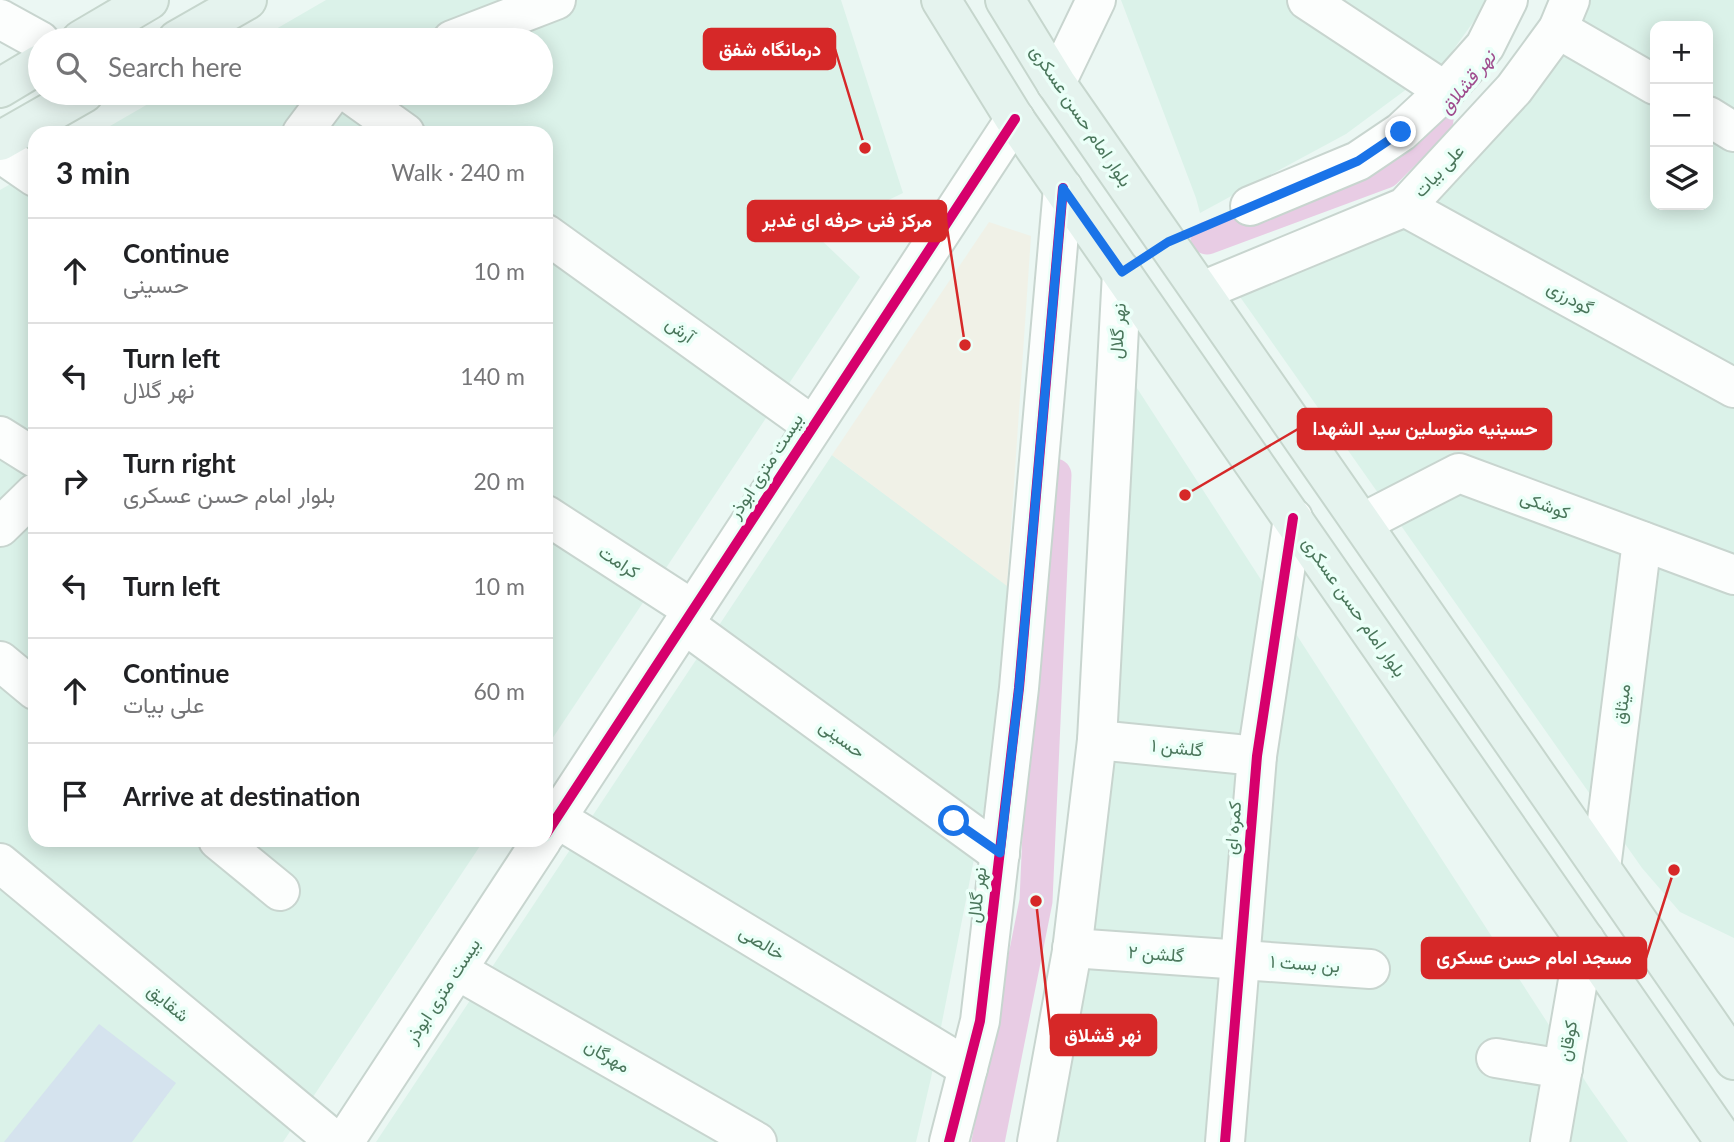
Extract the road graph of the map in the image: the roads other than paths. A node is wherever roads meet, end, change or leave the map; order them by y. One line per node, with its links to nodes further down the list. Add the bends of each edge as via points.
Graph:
1 (149, 0): 11 (main road)
2 (247, 0): 12 (main road)
3 (556, 0): 13 (street)
4 (941, 0): 23 (main road, بلوار امام حسن عسکری)
5 (1005, 0): 16 (main road, بلوار امام حسن عسکری)
6 (1096, 0): 16 (street)
7 (1307, 0): 19 (street)
8 (1508, 0): 19 (street, via 1485,46)
9 (1564, 14): 17 (street); 33 (street, علی بیات, via 1514,89)
10 (0, 19): 14 (street)
11 (101, 28)
12 (198, 28)
13 (483, 28)
14 (28, 34)
15 (28, 71): 18 (main road)
16 (1056, 83): 35 (main road, بلوار امام حسن عسکری)
17 (1652, 84)
18 (0, 88)
19 (1445, 91): 32 (street, via 1401,132 1358,161)
20 (64, 105): 28 (main road)
21 (323, 105): 25 (street)
22 (366, 105): 26 (street)
23 (1015, 119): 31 (main road, بلوار امام حسن عسکری); 39 (street, بیست متری ابوذر)
24 (1713, 119): 27 (street)
25 (307, 126)
26 (395, 126)
27 (1734, 132)
28 (0, 141)
29 (0, 153): 30 (street)
30 (28, 172)
31 (1063, 188): 36 (main road, بلوار امام حسن عسکری); 57 (street, نهر گلال)
32 (1250, 206)
33 (1405, 207): 37 (street, علی بیات); 38 (street, گودرزی)
34 (553, 239): 39 (street, آرش)
35 (1168, 242): 36 (main road); 37 (main road, بلوار امام حسن عسکری)
36 (1122, 272): 43 (main road, بلوار امام حسن عسکری); 52 (street, نهر گلال)
37 (1202, 291): 45 (main road, بلوار امام حسن عسکری)
38 (1734, 388)
39 (813, 426): 49 (street, بیست متری ابوذر)
40 (0, 436): 41 (street)
41 (28, 454)
42 (28, 500): 46 (street)
43 (1293, 518): 53 (street, کمره ای); 61 (main road, بلوار امام حسن عسکری)
44 (553, 520): 49 (street, کرامت)
45 (1362, 523): 47 (street, کوشکی, via 1459,473); 59 (main road, بلوار امام حسن عسکری)
46 (0, 527)
47 (1642, 541): 48 (street, کوشکی); 59 (street, میثاق)
48 (1734, 575)
49 (688, 617): 54 (street, بیست متری ابوذر); 57 (street, حسینی)
50 (0, 661): 51 (street)
51 (28, 684)
52 (1097, 740): 53 (street, گلشن ۱); 62 (street, نهر گلال)
53 (1256, 756): 63 (street, کمره ای)
54 (553, 812): 68 (street, خالصی)
55 (227, 847): 60 (street)
56 (532, 847): 65 (street, بیست متری ابوذر)
57 (1000, 853): 68 (street, نهر گلال, via 981,1021)
58 (0, 863): 71 (street, شقایق)
59 (1601, 867): 67 (main road, بلوار امام حسن عسکری)
60 (280, 891)
61 (1586, 940): 69 (street, کوقان); 77 (main road, بلوار امام حسن عسکری)
62 (1073, 948): 63 (street, گلشن ۲); 74 (street, نهر گلال)
63 (1240, 960): 64 (street, بن بست ۱); 75 (street, کمره ای)
64 (1370, 969)
65 (457, 970): 70 (street, مهرگان); 72 (street, بیست متری ابوذر)
66 (1496, 1058): 69 (street)
67 (1734, 1060)
68 (968, 1068): 73 (street, نهر گلال)
69 (1563, 1069): 76 (street, کوقان)
70 (747, 1140)
71 (336, 1142)
72 (344, 1142)
73 (949, 1142)
74 (1037, 1142)
75 (1225, 1142)
76 (1550, 1142)
77 (1726, 1142)

